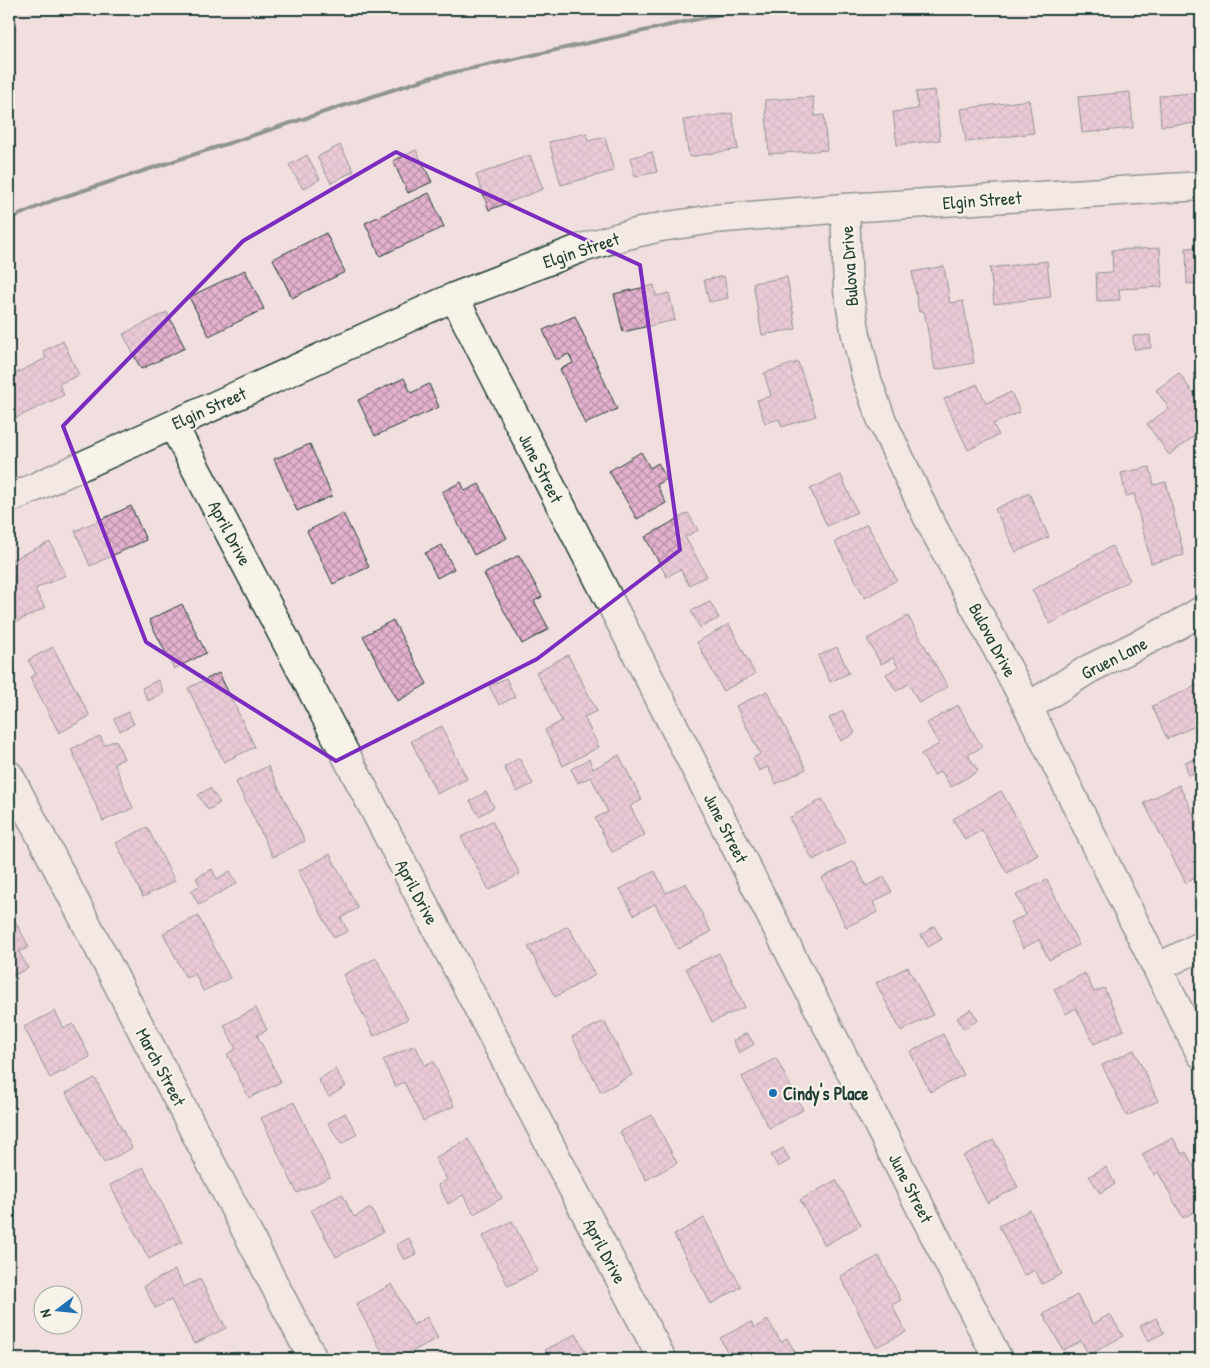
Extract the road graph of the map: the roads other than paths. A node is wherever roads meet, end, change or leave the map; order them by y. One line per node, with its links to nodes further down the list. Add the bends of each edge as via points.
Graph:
1 (1201, 186): 2 (street, Elgin Street)
2 (845, 208): 3 (street, Elgin Street, via 714,219 661,227 580,249); 7 (street, Bulova Drive, via 848,290 867,380 882,421 928,518)
3 (454, 297): 4 (street, Elgin Street); 14 (street, June Street)
4 (173, 425): 5 (street, Elgin Street); 13 (street, April Drive)
5 (9, 499)
6 (1201, 611): 7 (street, Gruen Lane, via 1089,669)
7 (1028, 707): 10 (street, Bulova Drive)
8 (9, 775): 12 (street, March Street)
9 (1201, 946): 10 (street)
10 (1157, 968): 11 (street, Bulova Drive)
11 (1201, 1054)
12 (313, 1359)
13 (662, 1359)
14 (998, 1359)

